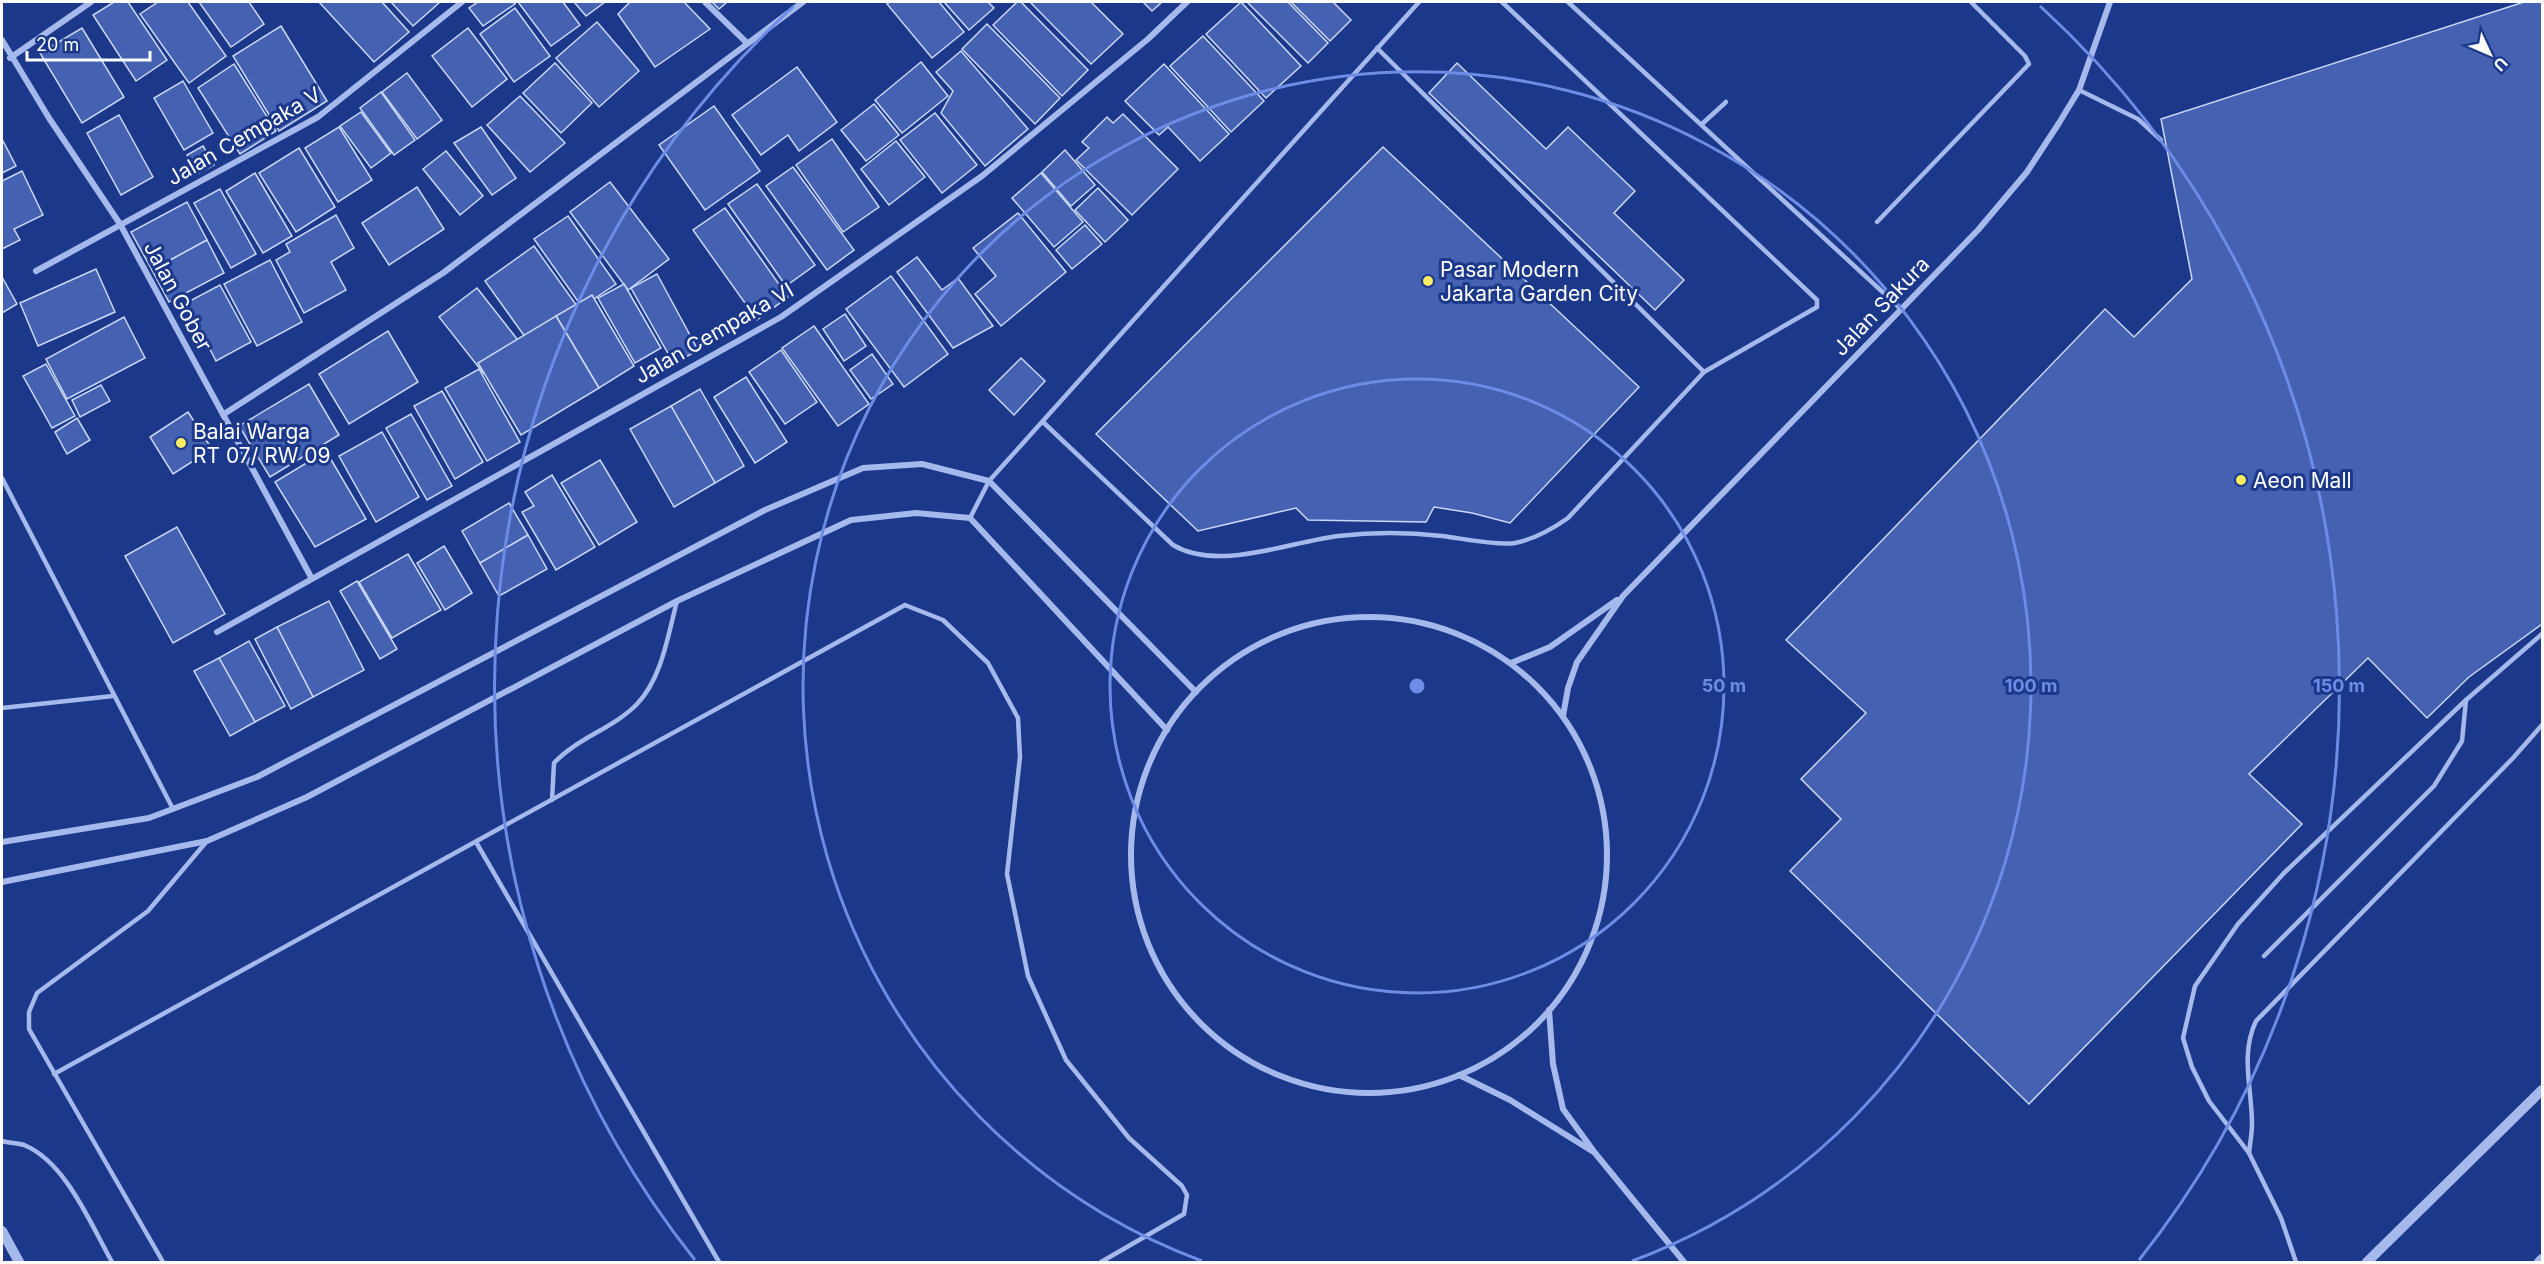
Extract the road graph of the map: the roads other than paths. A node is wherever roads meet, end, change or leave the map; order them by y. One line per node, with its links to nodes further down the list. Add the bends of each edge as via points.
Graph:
1 (91, 2): 14 (street)
2 (462, 2): 20 (street, Jalan Cempaka V, via 318,117)
3 (705, 2): 12 (street)
4 (802, 2): 12 (street)
5 (1187, 2): 29 (street, Jalan Cempaka VI, via 982,176 780,317)
6 (1419, 2): 13 (lane)
7 (1502, 2): 23 (lane, via 1817,300 1817,307)
8 (1568, 2): 17 (lane)
9 (1971, 2): 19 (lane, via 2029,64)
10 (2110, 2): 15 (street, Jalan Sakura)
11 (2, 40): 14 (street, Jalan Gober)
12 (746, 42): 24 (street, via 443,273)
13 (1377, 48): 23 (lane); 25 (lane)
14 (10, 58): 20 (street, Jalan Gober)
15 (2079, 90): 18 (lane, via 2138,119); 22 (street, Jalan Sakura, via 2027,172 1978,230)
16 (1726, 102): 17 (lane)
17 (1702, 124): 22 (lane)
18 (2161, 140)
19 (1877, 222)
20 (120, 224): 21 (street, Jalan Cempaka V); 24 (street, Jalan Gober)
21 (36, 271)
22 (1900, 309): 30 (street, Jalan Sakura)
23 (1704, 372): 25 (lane, via 1568,518 1546,533 1512,544 1412,532 1338,536 1236,555 1186,553)
24 (224, 414): 29 (street, Jalan Gober)
25 (1044, 423): 27 (lane)
26 (2, 478): 36 (lane)
27 (989, 481): 28 (lane); 35 (street); 43 (street, via 922,464 863,468 765,510 257,777)
28 (969, 518): 31 (street, via 916,513 851,520); 41 (street)
29 (311, 577): 32 (street, Jalan Cempaka VI)
30 (1623, 596): 34 (street, Jalan Sakura, via 1550,647); 39 (street, Jalan Sakura, via 1577,662)
31 (677, 601): 42 (lane, via 647,692 636,705 554,763); 44 (street, via 308,797)
32 (217, 632)
33 (2542, 634): 37 (lane)
34 (1511, 663): 35 (street, via 1462,634 1427,623 1390,617 1352,617 1280,634 1246,651); 39 (street, via 1536,684)
35 (1196, 692): 41 (street)
36 (113, 696): 38 (lane); 43 (lane)
37 (2466, 700): 48 (lane, via 2462,741 2434,786); 55 (lane, via 2284,873 2238,924 2195,986 2183,1038 2192,1067 2209,1101)
38 (2, 708)
39 (1563, 716): 49 (street, via 1590,764 1601,799 1607,836 1607,874 1589,946 1572,980)
40 (2542, 725): 55 (lane, via 2256,1021 2247,1053 2252,1125)
41 (1167, 730): 51 (street, via 1138,799 1131,873 1148,945 1165,979 1187,1009 1213,1036 1243,1058 1312,1086 1348,1092 1386,1092 1423,1087)
42 (552, 800): 45 (lane); 62 (lane, via 905,605 943,620 988,663 1018,718 1020,757 1007,874 1028,976 1066,1060 1129,1138 1187,1195 1184,1214)
43 (173, 809): 46 (street, via 149,818)
44 (207, 842): 47 (street); 50 (lane, via 148,911 37,993 29,1012 29,1029)
45 (476, 842): 50 (lane); 61 (lane)
46 (2, 843)
47 (2, 882)
48 (2264, 956)
49 (1549, 1010): 51 (street, via 1510,1046); 54 (street, via 1553,1065 1563,1109)
50 (54, 1074): 60 (lane)
51 (1459, 1075): 54 (street, via 1510,1100)
52 (2542, 1089): 65 (street)
53 (2, 1142): 59 (lane, via 24,1145 60,1173)
54 (1595, 1153): 63 (street)
55 (2249, 1153): 64 (lane, via 2281,1218)
56 (2, 1231): 58 (street)
57 (2542, 1259): 66 (street)
58 (19, 1263)
59 (112, 1263)
60 (163, 1263)
61 (719, 1263)
62 (1101, 1263)
63 (1684, 1263)
64 (2296, 1263)
65 (2367, 1263)
66 (2539, 1263)

